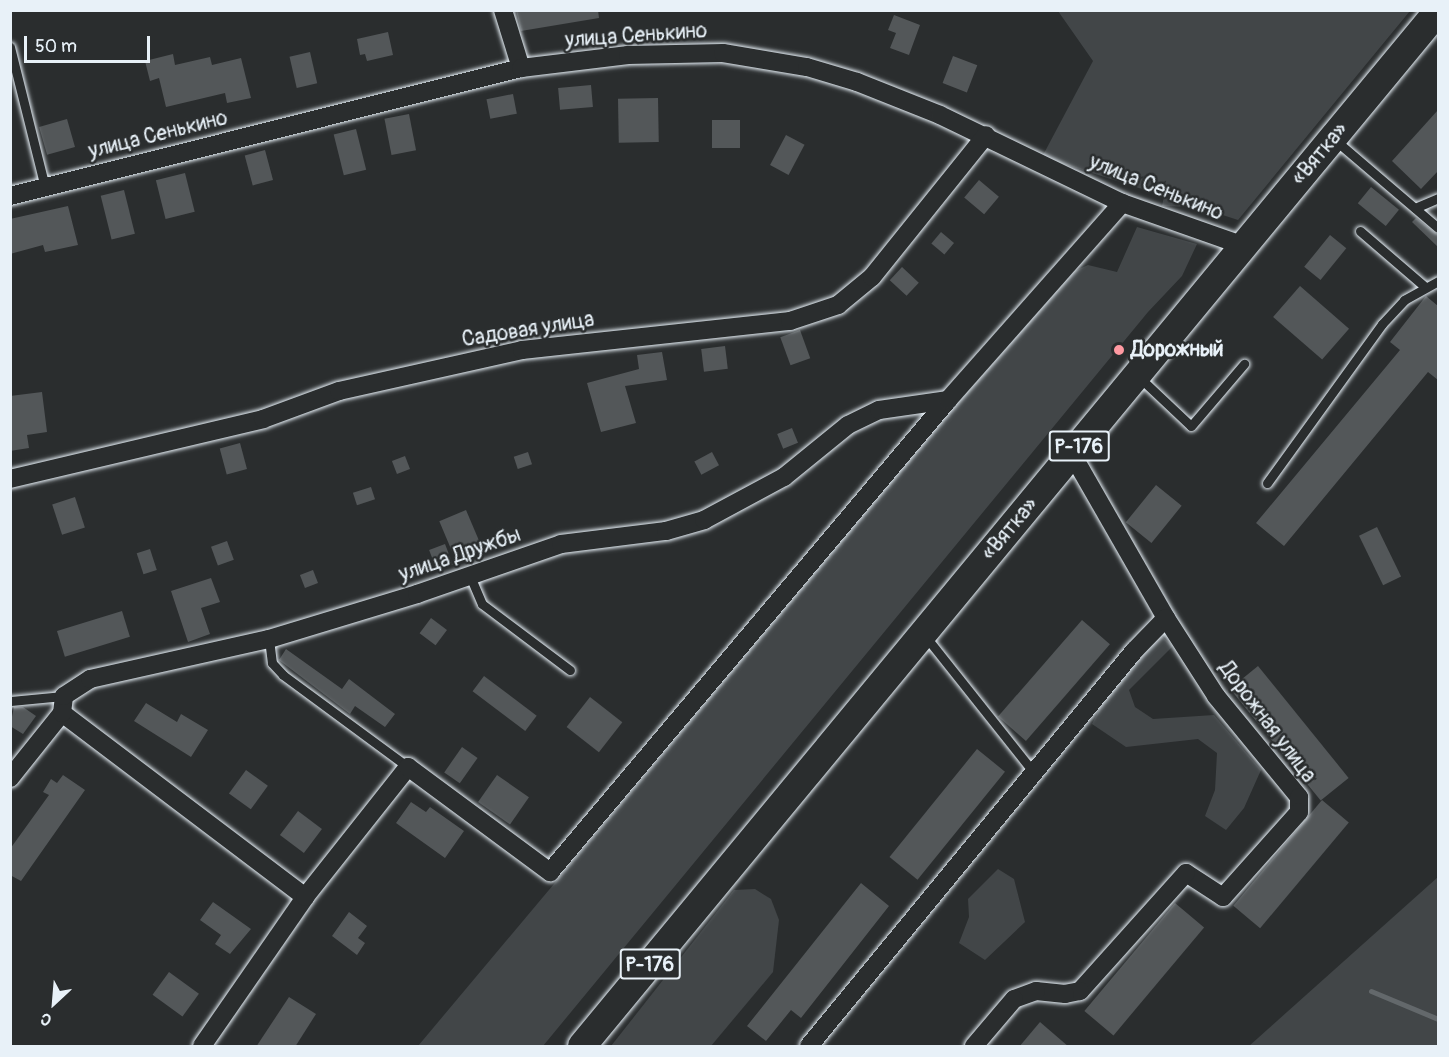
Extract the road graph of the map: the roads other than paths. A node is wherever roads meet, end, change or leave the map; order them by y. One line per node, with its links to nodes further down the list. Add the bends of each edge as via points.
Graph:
1 (503, 10): 4 (street)
2 (1438, 11): 6 (main road, «Вятка» / Р-176)
3 (10, 47): 7 (lane)
4 (521, 68): 5 (street, улица Сенькино, via 682,52 764,59 856,82); 7 (street, улица Сенькино)
5 (986, 135): 10 (street, улица Сенькино); 21 (street, Садовая улица, via 872,277 838,305 790,321 522,350 339,391 263,419)
6 (1333, 138): 11 (lane); 14 (main road, «Вятка» / Р-176)
7 (45, 187): 8 (street, улица Сенькино)
8 (10, 196)
9 (1438, 198): 11 (lane)
10 (1122, 203): 14 (street, улица Сенькино); 19 (street)
11 (1415, 208): 12 (lane)
12 (1438, 228)
13 (1360, 231): 16 (lane)
14 (1244, 246): 18 (main road, «Вятка» / Р-176)
15 (1438, 280): 16 (lane)
16 (1424, 286): 22 (lane, via 1404,300 1382,324)
17 (1244, 364): 18 (lane, via 1191,426)
18 (1137, 376): 20 (main road, «Вятка» / Р-176)
19 (948, 400): 23 (street, улица Дружбы, via 879,410 848,425 784,477 704,520 666,531 561,544); 30 (street, via 550,872)
20 (1072, 454): 24 (street, Дорожная улица); 25 (main road, «Вятка» / Р-176)
21 (10, 479)
22 (1267, 483)
23 (470, 576): 26 (street, улица Дружбы); 27 (lane, via 482,604)
24 (1166, 618): 31 (street); 37 (street, Дорожная улица, via 1216,696 1299,797 1299,812 1223,897 1186,873 1080,991 1036,991 1014,999)
25 (923, 634): 31 (lane); 35 (main road, «Вятка» / Р-176)
26 (269, 639): 29 (street, улица Дружбы, via 90,680); 30 (lane, via 272,663 283,675)
27 (570, 670)
28 (10, 701): 29 (lane)
29 (63, 705): 32 (street, улица Дружбы); 33 (street)
30 (408, 767): 33 (street)
31 (1035, 774): 36 (street)
32 (10, 778)
33 (305, 897): 34 (street)
34 (202, 1047)
35 (582, 1047)
36 (809, 1047)
37 (974, 1047)

